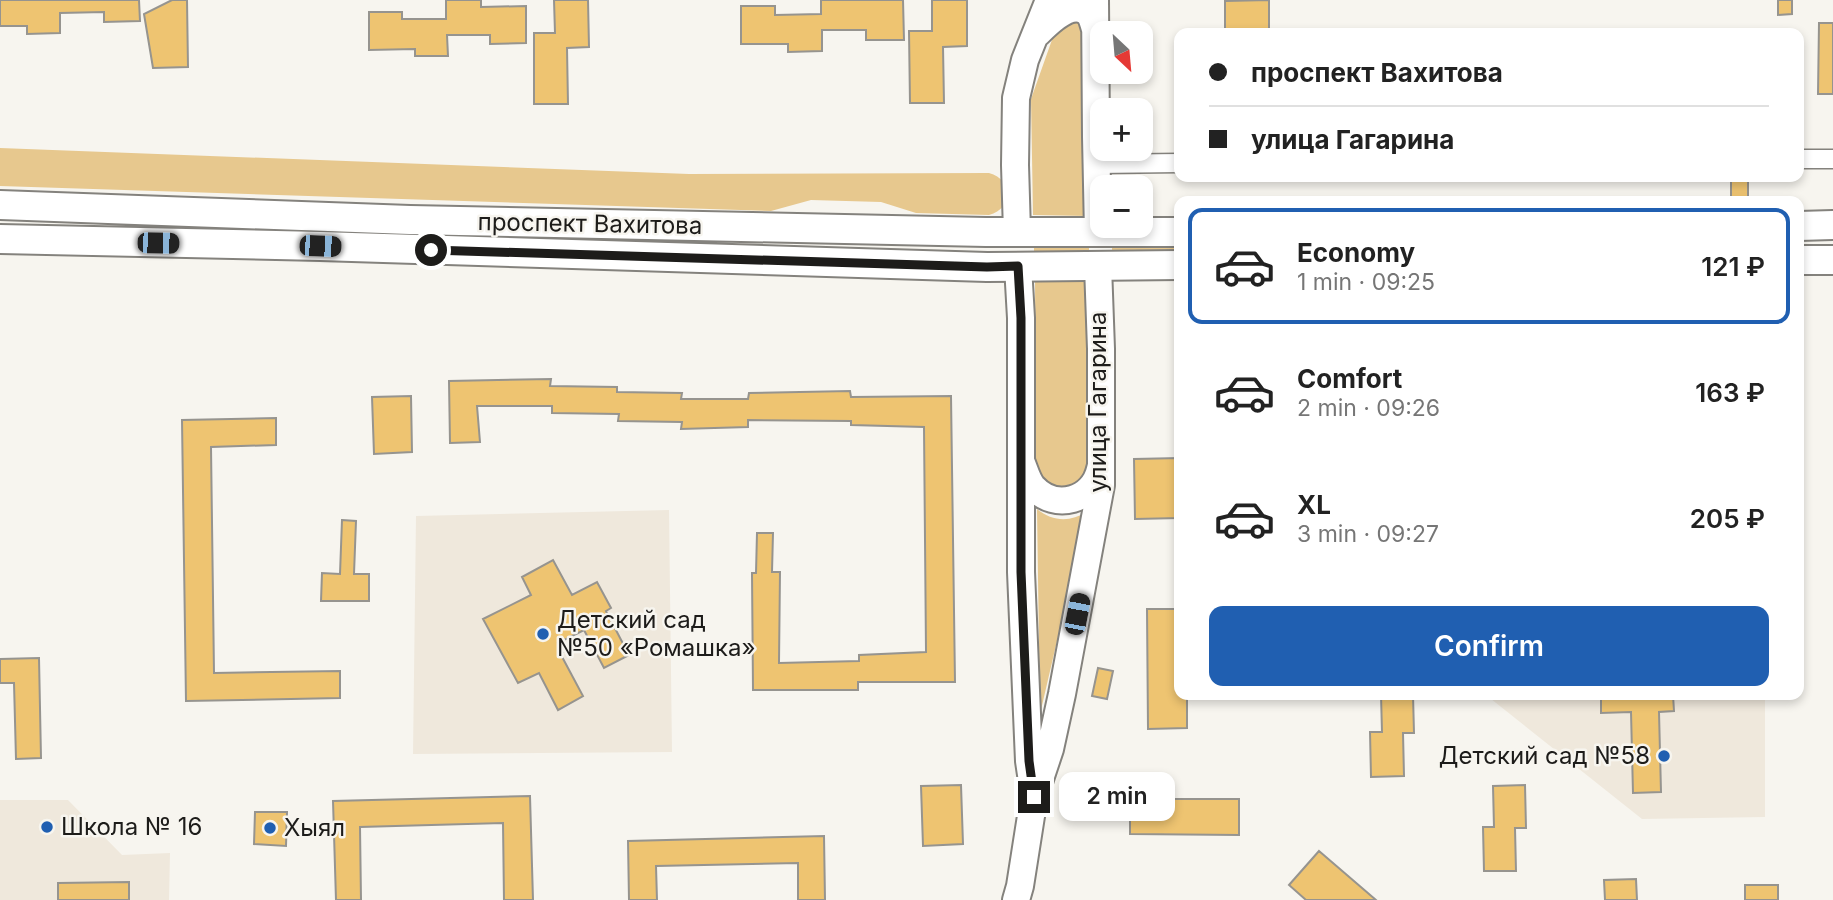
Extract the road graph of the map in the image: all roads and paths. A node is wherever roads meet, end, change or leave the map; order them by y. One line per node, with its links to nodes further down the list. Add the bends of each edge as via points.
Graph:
1 (1049, 0): 5 (main road, улица Гагарина)
2 (1095, 0): 4 (main road, улица Гагарина)
3 (1092, 21): 5 (main road, via 1077,7 1058,14)
4 (1096, 21)
5 (1034, 37): 15 (main road, улица Гагарина, via 1016,99)
6 (1096, 84): 10 (main road, улица Гагарина)
7 (1804, 159): 8 (street)
8 (1833, 159)
9 (1174, 163): 10 (street)
10 (1096, 164): 11 (main road, улица Гагарина)
11 (1096, 175)
12 (0, 205): 15 (main road, проспект Вахитова, via 410,220)
13 (1833, 225): 14 (main road)
14 (1804, 226)
15 (1017, 232): 16 (main road, проспект Вахитова); 24 (main road, улица Гагарина)
16 (1090, 232)
17 (1153, 232): 18 (main road, проспект Вахитова)
18 (1174, 232)
19 (1098, 238): 25 (main road, улица Гагарина)
20 (0, 239): 24 (main road, проспект Вахитова)
21 (1804, 260): 22 (main road)
22 (1833, 260)
23 (1174, 265): 25 (main road, проспект Вахитова)
24 (1018, 266): 25 (main road, проспект Вахитова); 27 (main road, улица Гагарина)
25 (1098, 266): 26 (main road, улица Гагарина)
26 (1102, 457): 27 (main road, via 1091,489 1063,500 1048,498 1035,489); 28 (main road, улица Гагарина, via 1101,485 1062,694)
27 (1020, 459): 28 (main road, улица Гагарина, via 1021,572)
28 (1034, 797): 29 (main road, улица Гагарина)
29 (1016, 900)

